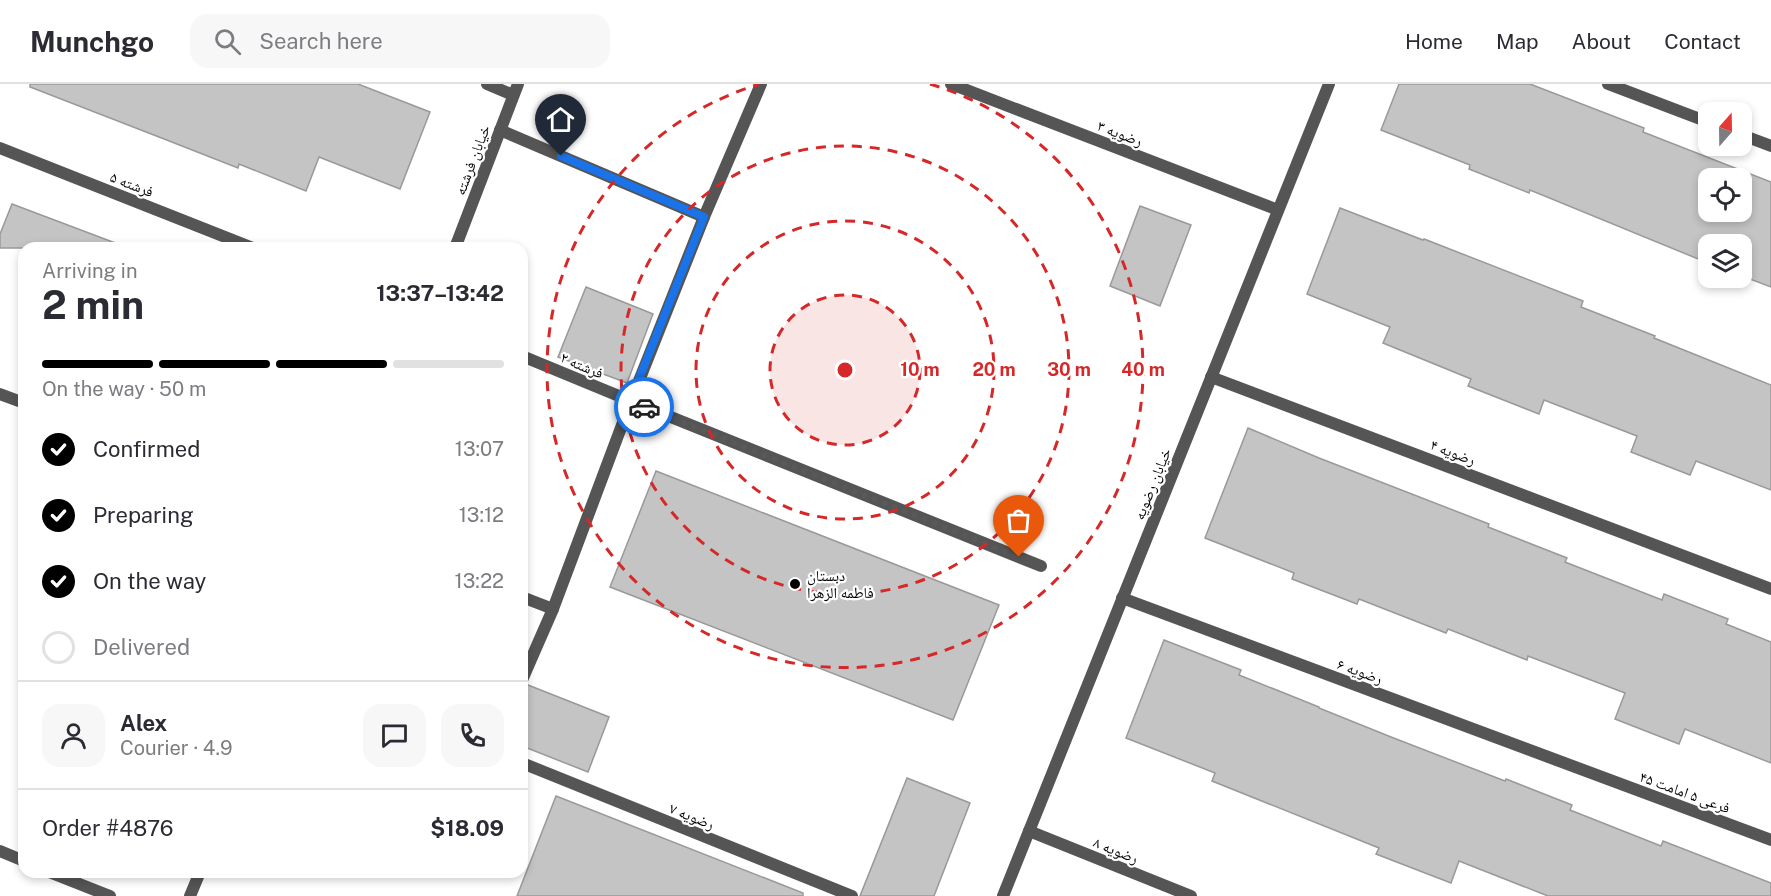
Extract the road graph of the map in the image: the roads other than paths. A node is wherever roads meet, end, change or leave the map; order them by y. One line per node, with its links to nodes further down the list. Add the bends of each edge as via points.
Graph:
1 (487, 84): 6 (street)
2 (761, 84): 13 (street)
3 (951, 84): 12 (street, رضویه ۳)
4 (1329, 84): 12 (street, خیابان رضویه)
5 (1608, 84): 7 (street)
6 (516, 89): 8 (street, خیابان فرشته)
7 (1698, 118)
8 (500, 130): 13 (street); 15 (street, خیابان فرشته)
9 (1752, 139): 10 (street)
10 (1771, 146)
11 (0, 148): 14 (street, فرشته ۵)
12 (1278, 210): 17 (street, خیابان رضویه)
13 (704, 217): 20 (street)
14 (238, 242)
15 (457, 242)
16 (528, 358): 20 (street, فرشته ۲)
17 (1211, 377): 22 (street, رضویه ۴); 23 (street, خیابان رضویه)
18 (0, 394): 19 (street)
19 (18, 401)
20 (630, 401): 21 (street, فرشته ۲); 25 (street)
21 (1041, 566)
22 (1771, 589)
23 (1122, 598): 28 (street, رضویه ۶); 29 (street, خیابان رضویه)
24 (528, 599): 25 (street)
25 (553, 609): 26 (street)
26 (528, 666)
27 (528, 765): 37 (street, رضویه ۷)
28 (1588, 772): 30 (street, فرعی ۵ امامت ۴۵)
29 (1029, 831): 38 (street, خیابان رضویه); 39 (street, رضویه ۸)
30 (1771, 840)
31 (0, 851): 32 (street)
32 (18, 858)
33 (65, 878): 35 (street)
34 (197, 878): 36 (street)
35 (110, 896)
36 (189, 896)
37 (852, 896)
38 (1003, 896)
39 (1191, 896)

